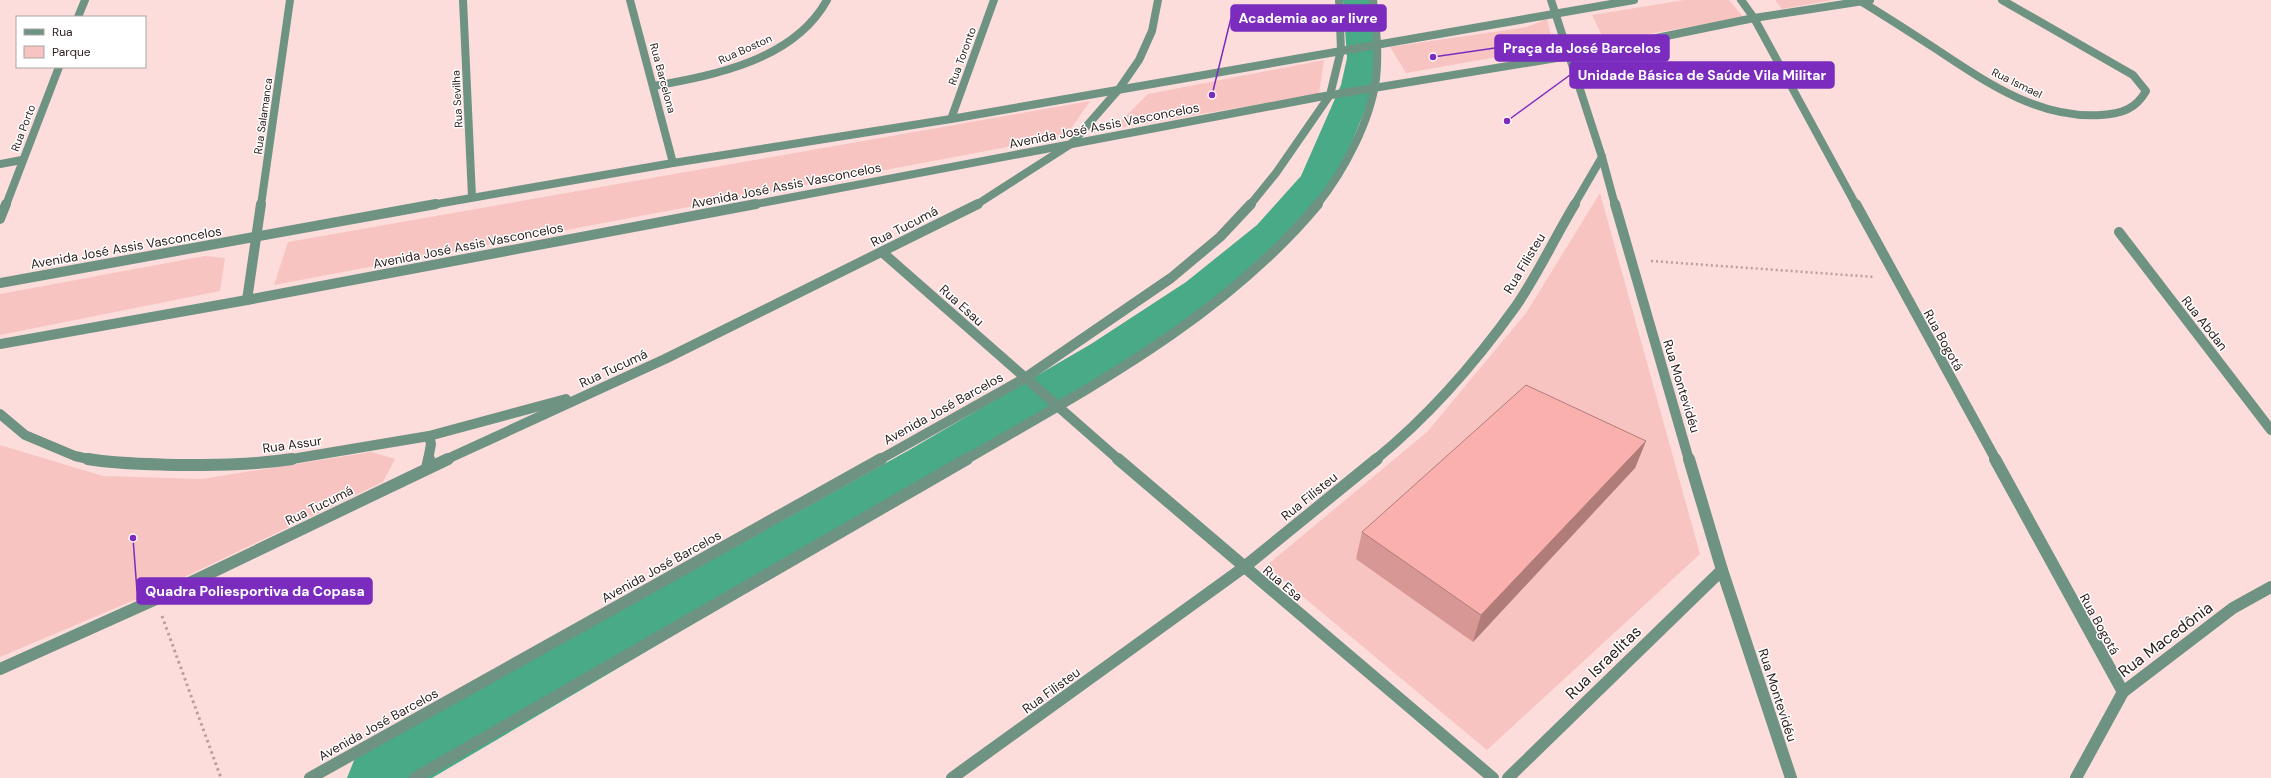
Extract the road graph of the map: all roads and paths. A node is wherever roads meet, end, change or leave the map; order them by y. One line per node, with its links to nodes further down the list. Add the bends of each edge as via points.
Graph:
1 (85, 0): 17 (street)
2 (290, 0): 36 (street, Rua Salamanca)
3 (463, 0): 33 (street, Rua Sevilha)
4 (630, 0): 23 (street, Rua Barcelona)
5 (827, 0): 23 (street, Rua Boston, via 810,24 782,44 751,61 718,73)
6 (994, 0): 27 (street, Rua Toronto)
7 (1158, 0): 24 (street, Rua Tucumá, via 1152,32 1139,60)
8 (1338, 0): 20 (street, Avenida José Barcelos)
9 (1373, 0): 19 (street)
10 (1551, 0): 16 (street, Rua Montevidéu)
11 (1634, 0): 16 (street)
12 (1741, 0): 18 (street, Rua Bogotá)
13 (1870, 0): 15 (street)
14 (2002, 0): 15 (street, Rua Ismael, via 2133,75 2146,92 2140,103 2125,112 2093,116 2063,114 2030,104 2000,90)
15 (1860, 1): 18 (street)
16 (1555, 14): 19 (street); 21 (street, Rua Montevidéu)
17 (78, 16)
18 (1754, 18): 21 (street); 39 (street, Rua Bogotá)
19 (1378, 44): 20 (street, Avenida José Assis Vasconcelos); 25 (street)
20 (1344, 49): 24 (street, Avenida José Assis Vasconcelos); 26 (street, Avenida José Barcelos)
21 (1569, 56): 25 (street); 29 (street, Rua Montevidéu)
22 (59, 68): 30 (street, Rua Porto)
23 (654, 86): 31 (street, Rua Barcelona)
24 (1119, 89): 27 (street, Avenida José Assis Vasconcelos); 28 (street, Rua Tucumá)
25 (1374, 90): 26 (street, Avenida José Assis Vasconcelos); 45 (street, via 1363,129 1348,159 1323,197 1296,230 1257,270 1156,346)
26 (1330, 95): 28 (street, Avenida José Assis Vasconcelos); 43 (street, Avenida José Barcelos, via 1276,173 1220,237 1171,278)
27 (952, 119): 31 (street, Avenida José Assis Vasconcelos)
28 (1071, 144): 37 (street, Rua Tucumá, via 989,198); 41 (street, Avenida José Assis Vasconcelos)
29 (1602, 157): 38 (street, Rua Montevidéu); 50 (street, Rua Filisteu, via 1516,305 1462,374 1403,437)
30 (22, 160): 32 (street); 34 (street, Rua Porto)
31 (673, 163): 33 (street, Avenida José Assis Vasconcelos)
32 (0, 164)
33 (472, 197): 36 (street, Avenida José Assis Vasconcelos)
34 (0, 219)
35 (2119, 232): 47 (street, Rua Abdan)
36 (258, 236): 40 (street, Avenida José Assis Vasconcelos); 41 (street)
37 (882, 252): 43 (street, Rua Esau); 44 (street, Rua Tucumá)
38 (1630, 260): 39 (path); 51 (street, Rua Montevidéu)
39 (1895, 278): 55 (street, Rua Bogotá)
40 (0, 283)
41 (247, 300): 42 (street, Avenida José Assis Vasconcelos)
42 (0, 344)
43 (1028, 381): 45 (street); 58 (street, Avenida José Barcelos)
44 (594, 391): 48 (street, Rua Assur); 49 (street, Rua Tucumá)
45 (1056, 407): 50 (street, Rua Esa); 59 (street)
46 (0, 414): 48 (street, Rua Assur, via 25,435 75,456 115,464 213,465 271,462)
47 (2271, 430)
48 (429, 436): 49 (street, via 431,444)
49 (427, 468): 53 (street, Rua Tucumá)
50 (1243, 568): 60 (street, Rua Filisteu); 61 (street, Rua Esa)
51 (1722, 570): 62 (street, Rua Israelitas); 63 (street, Rua Montevidéu)
52 (2271, 587): 55 (street, Rua Macedônia, via 2233,608)
53 (156, 599): 54 (street, Rua Tucumá); 57 (path)
54 (0, 669)
55 (2123, 692): 56 (street, Rua Macedônia, via 2101,729)
56 (2078, 777)
57 (221, 778)
58 (310, 778)
59 (415, 778)
60 (952, 778)
61 (1493, 778)
62 (1508, 778)
63 (1791, 778)

